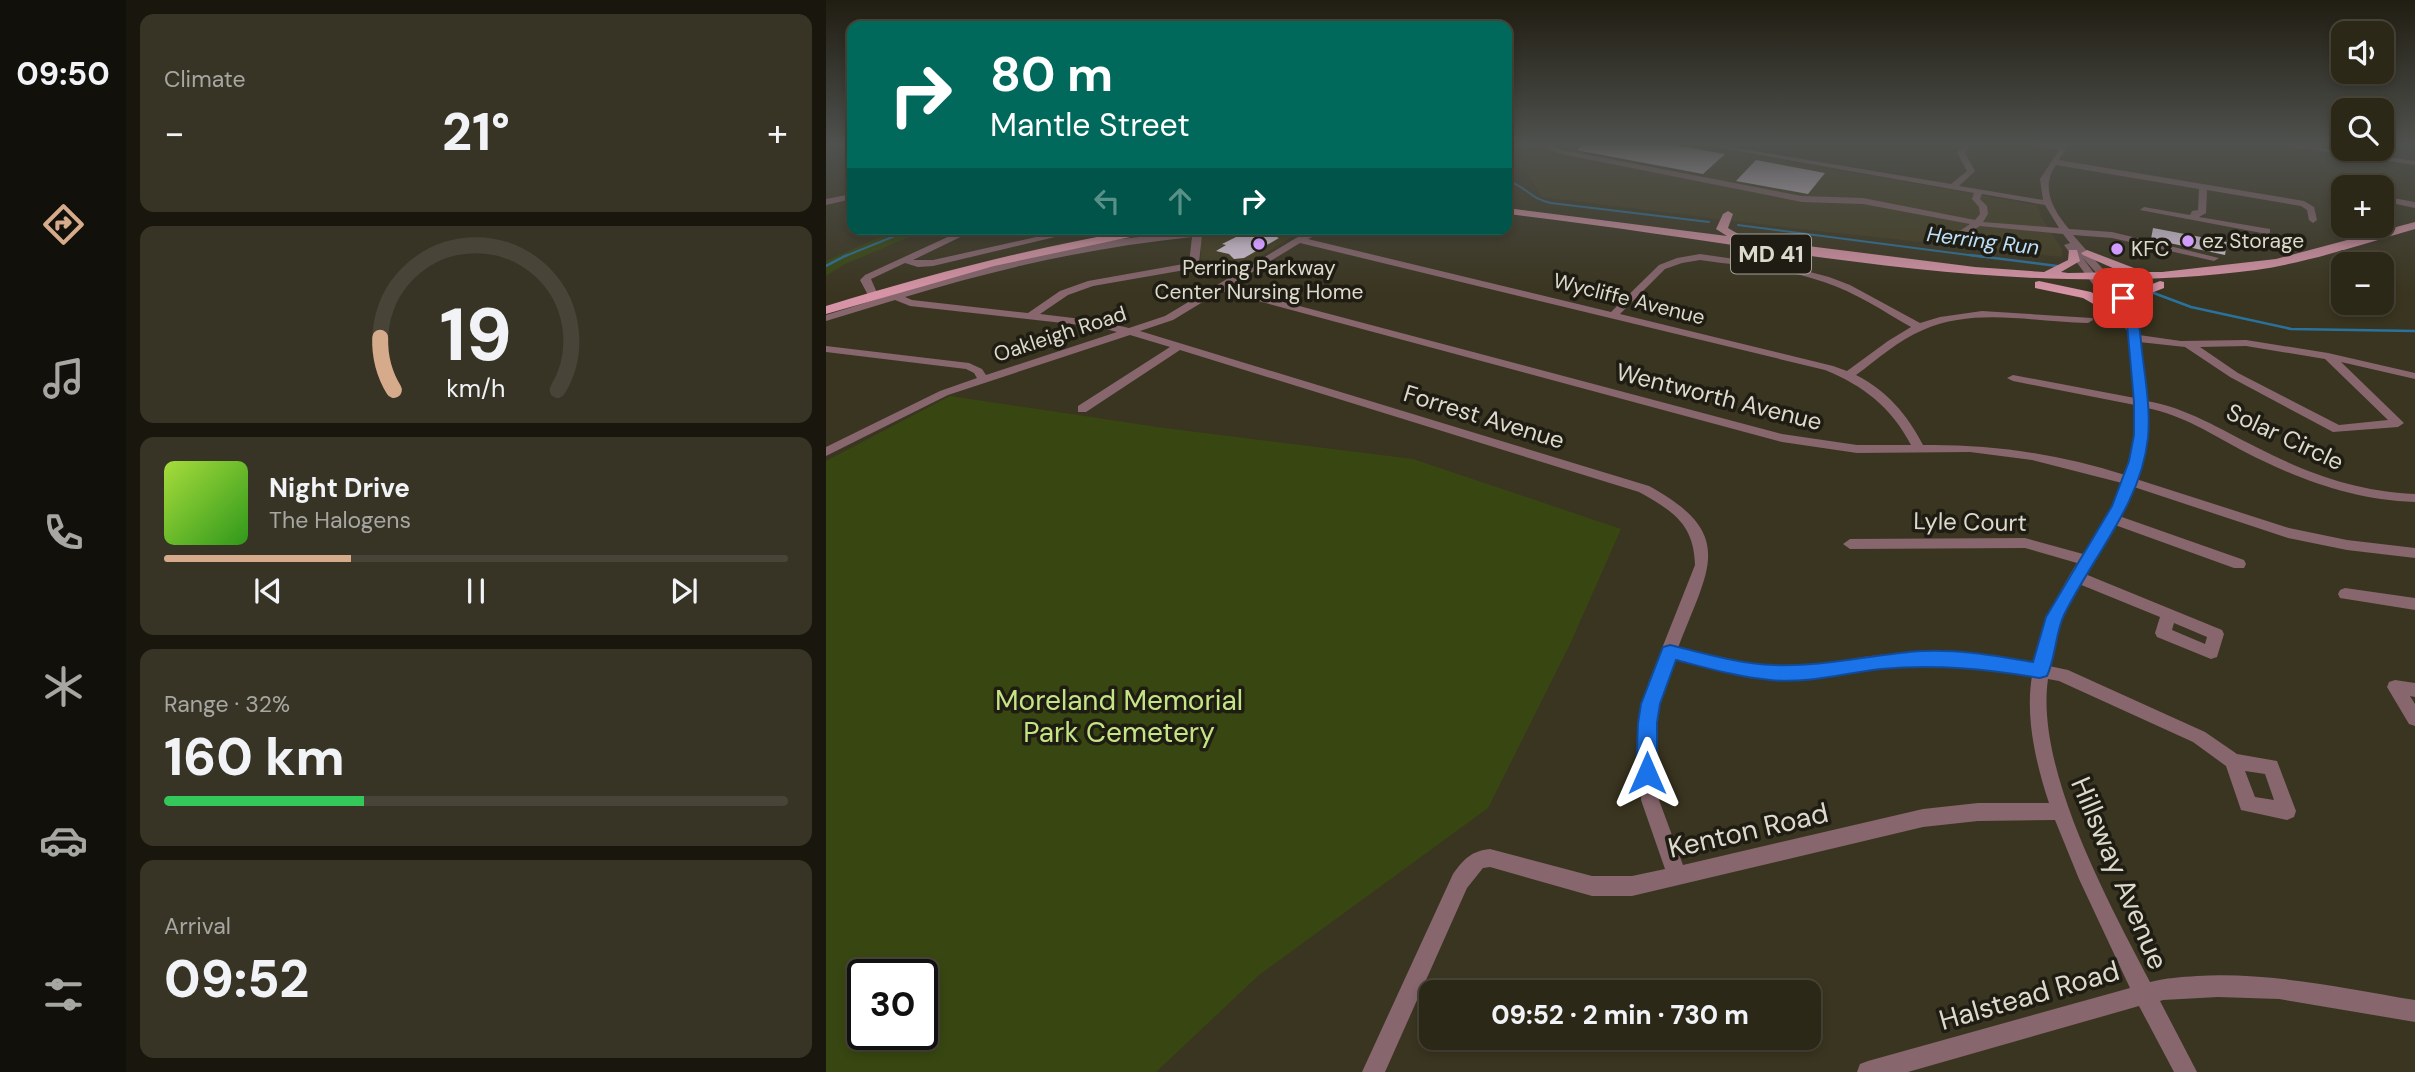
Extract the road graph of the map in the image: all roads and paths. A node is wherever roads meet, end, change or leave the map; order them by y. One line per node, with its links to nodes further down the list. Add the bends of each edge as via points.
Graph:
1 (1774, 193): 18 (street, via 1863,201)
2 (1979, 193): 18 (street, via 1976,199 1985,210)
3 (1985, 193): 10 (street)
4 (2046, 193): 10 (street)
5 (2202, 193): 15 (street)
6 (2239, 193): 17 (street, via 2304,204 2311,209)
7 (847, 199): 8 (street)
8 (826, 202)
9 (2394, 202): 11 (street)
10 (2047, 203): 20 (street)
11 (2415, 205)
12 (2144, 210): 15 (street)
13 (1512, 212): 32 (main road, MD 41)
14 (1728, 214): 32 (main road, via 1722,226 1725,232)
15 (2198, 216): 21 (street)
16 (1512, 220): 39 (main road, MD 41, via 1908,272)
17 (2313, 220)
18 (1976, 225): 20 (street, via 2024,232); 31 (street)
19 (2415, 225): 40 (main road, MD 41, via 2312,256)
20 (2064, 231): 33 (street, Hillsway Avenue); 34 (street); 35 (street, via 2112,235)
21 (2267, 231)
22 (959, 235): 36 (street)
23 (1057, 235): 36 (street, via 933,263)
24 (1085, 235): 43 (main road, via 1015,249)
25 (1131, 235): 43 (main road)
26 (1167, 235): 44 (street, via 1028,261)
27 (1197, 235): 37 (street)
28 (1302, 235): 38 (street, Oakleigh Road)
29 (1313, 235): 49 (street, Wycliffe Avenue)
30 (2415, 237): 40 (main road, MD 41, via 2270,275)
31 (1951, 241)
32 (1771, 245): 39 (main road, MD 41)
33 (2073, 252): 39 (main road, via 2074,261); 41 (street, Hillsway Avenue)
34 (2087, 253): 40 (main road); 41 (street)
35 (2214, 258)
36 (903, 260): 43 (street, via 868,276 865,280)
37 (1194, 264): 38 (street); 50 (street, via 1078,286)
38 (1248, 272): 42 (street, Oakleigh Road)
39 (2035, 279): 41 (main road, MD 41); 47 (main road, via 2075,291)
40 (2161, 280): 41 (main road, MD 41); 48 (main road, via 2136,295)
41 (2103, 281): 47 (street, Hillsway Avenue); 48 (street, Hillsway Avenue)
42 (1222, 288): 54 (street, Oakleigh Road, via 1177,314); 66 (street, Wentworth Avenue, via 1782,438 1857,449)
43 (871, 291): 45 (main road); 46 (main road)
44 (895, 296): 50 (street, Forrest Avenue, via 910,303); 51 (street)
45 (826, 301)
46 (826, 310)
47 (2116, 311): 55 (street, Hillsway Avenue)
48 (2130, 311): 55 (street, Hillsway Avenue)
49 (1614, 315): 53 (street, via 1662,267 1700,257 1826,279); 60 (street, Wycliffe Avenue)
50 (1031, 316): 54 (street, Forrest Avenue)
51 (826, 318)
52 (2088, 320): 53 (street, via 1987,314)
53 (1919, 327): 60 (street)
54 (1132, 332): 57 (street, Forrest Avenue); 63 (street, Oakleigh Road)
55 (2133, 335): 56 (street); 64 (street, Hillsway Avenue)
56 (2188, 344): 59 (street, via 2234,342); 59 (street, via 2234,375 2337,429 2398,423)
57 (1178, 347): 65 (street); 79 (street, Forrest Avenue, via 1644,489 1669,502 1692,521 1703,554)
58 (829, 351): 63 (street, via 969,366)
59 (2328, 356): 61 (street)
60 (1848, 376): 66 (street, Wycliffe Avenue, via 1891,403)
61 (2415, 376)
62 (2013, 378): 64 (street, Solar Circle)
63 (982, 379): 67 (street, Oakleigh Road, via 932,398)
64 (2141, 402): 68 (street, Hillsway Avenue, via 2140,444); 69 (street, Solar Circle, via 2179,412 2320,483)
65 (1082, 409)
66 (1919, 448): 68 (street, Wentworth Avenue, via 2012,453)
67 (826, 452)
68 (2130, 482): 70 (street, Hillsway Avenue); 72 (street, Wentworth Avenue, via 2288,533)
69 (2415, 498)
70 (2113, 519): 73 (street, Hillsway Avenue); 74 (street)
71 (1850, 544): 73 (street, Lyle Court, via 2025,543)
72 (2415, 553)
73 (2087, 561): 75 (street, Hillsway Avenue)
74 (2239, 564)
75 (2077, 577): 78 (street); 80 (street, Hillsway Avenue, via 2054,617)
76 (2346, 594): 77 (street)
77 (2415, 604)
78 (2169, 614)
79 (1670, 652): 80 (street, via 1771,673 1811,673 1926,658 1979,660); 85 (street, Forrest Avenue, via 1650,704 1647,773 1650,800)
80 (2040, 671): 83 (street, via 2062,676 2199,737); 84 (street, Hillsway Avenue, via 2041,733)
81 (2415, 690): 82 (street, via 2395,687)
82 (2415, 719)
83 (2233, 761)
84 (2060, 811): 85 (street, Kenton Road, via 1923,818); 86 (street, Hillsway Avenue)
85 (1677, 876): 88 (street, Kenton Road, via 1632,886 1592,886 1490,858 1472,864)
86 (2143, 993): 87 (street, Halstead Road, via 2259,986); 89 (street, Halstead Road); 90 (street, Hillsway Avenue)
87 (2415, 1011)
88 (1377, 1071)
89 (1868, 1072)
90 (2186, 1072)

